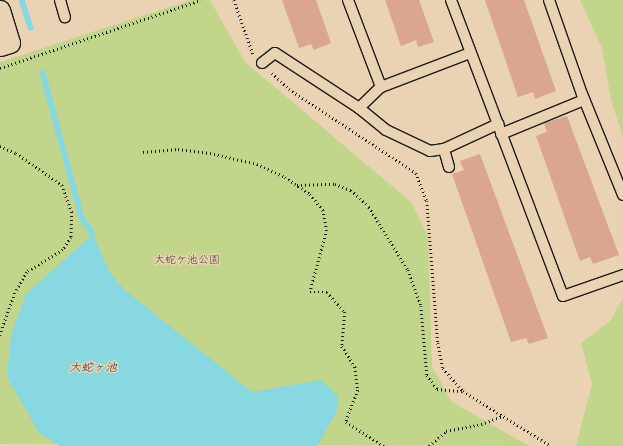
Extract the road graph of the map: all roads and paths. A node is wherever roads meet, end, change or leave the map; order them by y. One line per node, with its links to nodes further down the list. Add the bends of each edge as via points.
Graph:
1 (60, 0): 8 (lane)
2 (201, 0): 12 (path)
3 (234, 0): 11 (path, via 253,54)
4 (348, 0): 13 (lane)
5 (451, 0): 10 (lane)
6 (549, 0): 14 (lane)
7 (0, 10): 9 (street, via 10,43)
8 (65, 17)
9 (0, 46)
10 (470, 53): 13 (lane); 16 (lane)
11 (262, 63): 15 (lane, via 275,53); 26 (path, via 289,90 416,173 427,201 438,343 443,368)
12 (0, 68)
13 (381, 87): 15 (lane)
14 (584, 100): 17 (lane); 23 (lane)
15 (359, 108): 19 (lane, via 386,130 413,145 430,151)
16 (498, 124): 17 (lane); 19 (lane)
17 (501, 134): 24 (lane, via 563,296)
18 (0, 146): 25 (path, via 16,153 62,185 72,212 71,237 63,250 27,272 15,293)
19 (444, 149): 21 (lane)
20 (143, 152): 22 (path, via 178,149 210,153 257,164)
21 (449, 166)
22 (296, 185): 26 (path, via 335,184 351,190 369,207 408,270 421,306 427,375 436,389); 28 (path, via 310,194 323,210 327,230 310,292 327,292 345,312 342,346 355,367 358,390 346,422)
23 (623, 195)
24 (623, 275)
25 (0, 335)
26 (463, 391): 27 (path)
27 (504, 416): 29 (path, via 446,431); 30 (path)
28 (384, 446)
29 (429, 446)
30 (551, 446)

